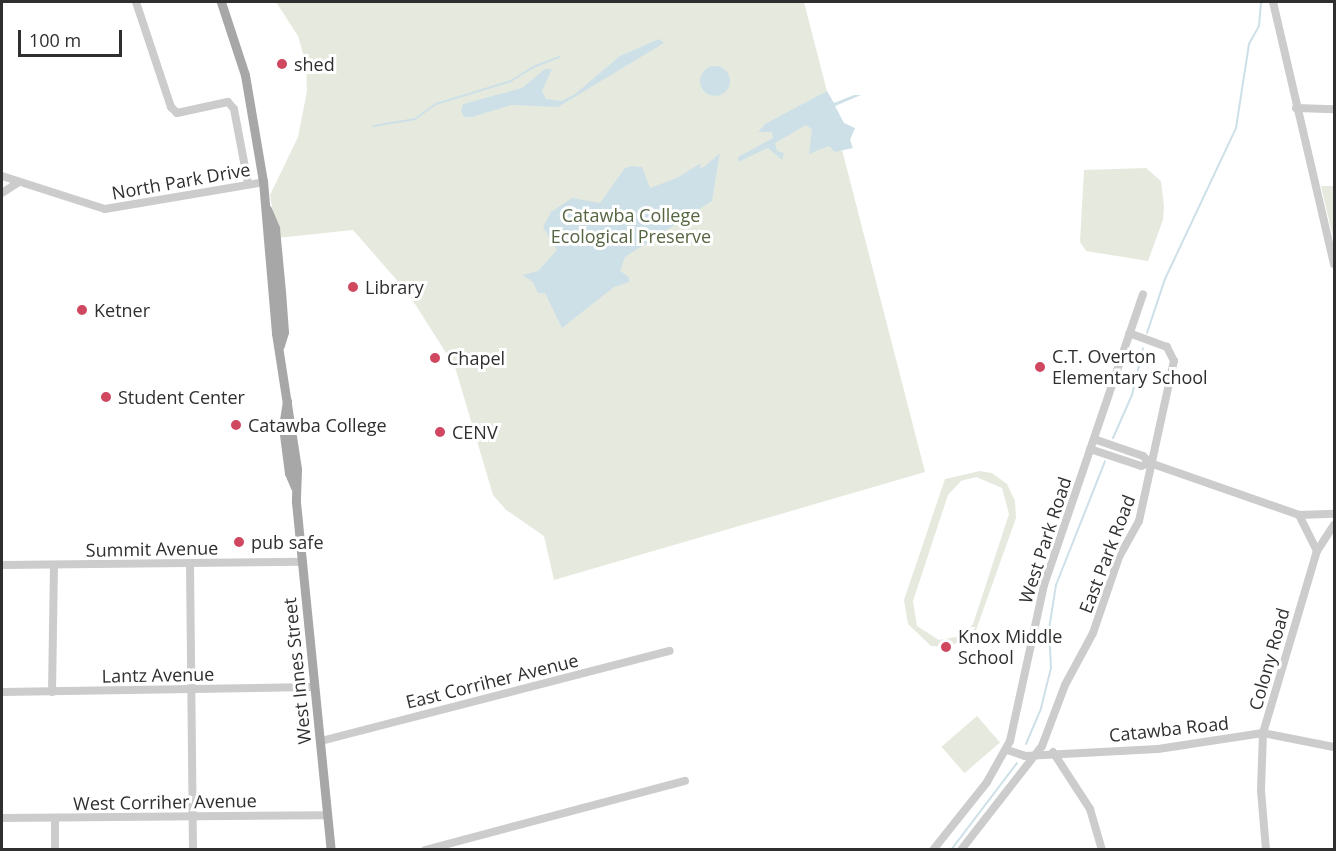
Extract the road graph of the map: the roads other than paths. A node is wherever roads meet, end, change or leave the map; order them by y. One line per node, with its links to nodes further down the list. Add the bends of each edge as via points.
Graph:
1 (136, 2): 9 (street, via 171,107 177,113 228,102 234,109)
2 (221, 2): 8 (main road, West Innes Street, via 245,75)
3 (1273, 2): 4 (street)
4 (1296, 108): 5 (street); 11 (street)
5 (1335, 109)
6 (2, 176): 7 (street, North Park Drive)
7 (19, 182): 9 (street, North Park Drive, via 105,209); 10 (street)
8 (264, 182): 9 (street, North Park Drive); 21 (main road, West Innes Street, via 265,204 275,228 284,332 280,345)
9 (248, 183)
10 (2, 193)
11 (1335, 264)
12 (1143, 294): 13 (street, West Park Road)
13 (1129, 333): 14 (street, West Park Road); 16 (street, East Park Road, via 1167,347 1174,357)
14 (1094, 439): 15 (street, West Park Road); 16 (street, via 1143,456)
15 (1090, 449): 16 (street, via 1142,466); 33 (street, West Park Road, via 1044,585 1024,694)
16 (1150, 463): 18 (street); 35 (street, East Park Road, via 1139,522 1119,557 1088,646 1065,686)
17 (1335, 514): 18 (street)
18 (1299, 515): 20 (street)
19 (1335, 525): 20 (street, Colony Road)
20 (1317, 551): 30 (street, Colony Road)
21 (303, 562): 22 (street, Summit Avenue); 26 (main road, West Innes Street)
22 (190, 564): 24 (street, Summit Avenue); 27 (street)
23 (2, 565): 24 (street, Summit Avenue)
24 (54, 565): 29 (street)
25 (670, 651): 31 (street, East Corriher Avenue)
26 (314, 687): 27 (street, Lantz Avenue); 31 (main road, West Innes Street)
27 (192, 689): 29 (street, Lantz Avenue); 38 (street)
28 (2, 692): 29 (street, Lantz Avenue)
29 (52, 692)
30 (1263, 733): 32 (street, Catawba Road); 34 (street, Catawba Road, via 1158,749); 48 (street, Colony Road)
31 (321, 741): 37 (main road, West Innes Street)
32 (1335, 747)
33 (1006, 750): 35 (street, Catawba Road); 45 (street, West Park Road, via 987,782)
34 (1053, 752): 35 (street, Catawba Road); 47 (street, via 1090,810)
35 (1036, 756): 46 (street, East Park Road)
36 (685, 781): 44 (street)
37 (328, 815): 38 (street, West Corriher Avenue); 43 (main road, West Innes Street)
38 (192, 816): 40 (street, West Corriher Avenue); 42 (street)
39 (2, 818): 40 (street, West Corriher Avenue)
40 (55, 819): 41 (street)
41 (55, 849)
42 (193, 849)
43 (331, 849)
44 (425, 849)
45 (933, 849)
46 (961, 849)
47 (1102, 849)
48 (1266, 849)

